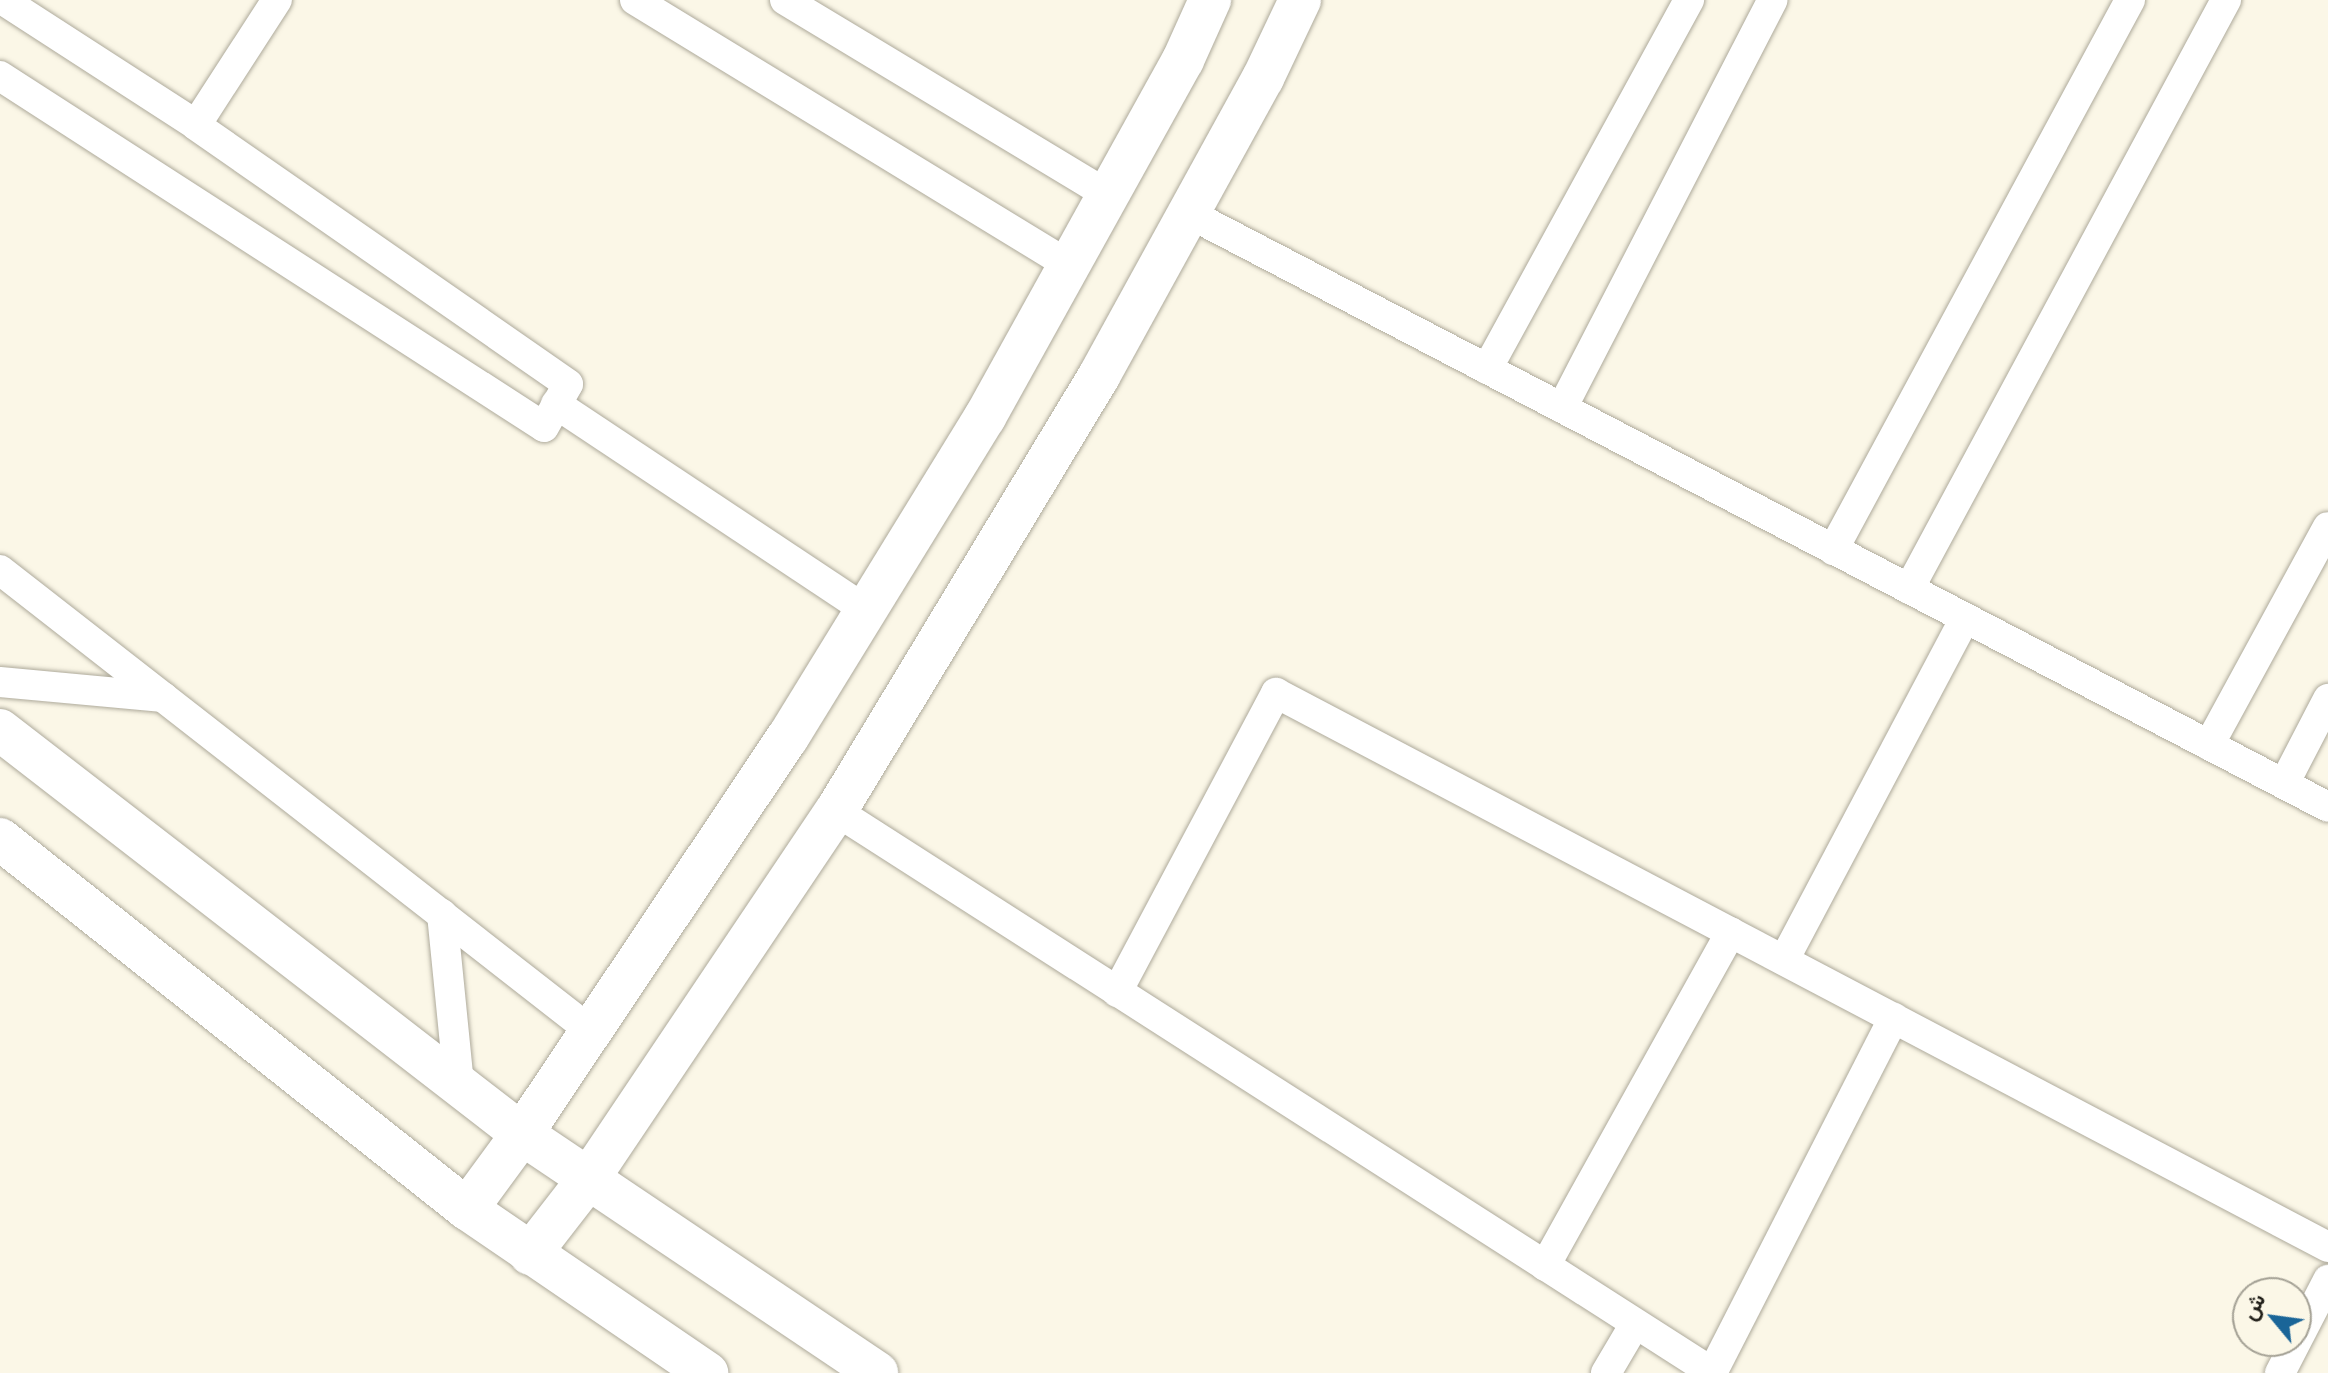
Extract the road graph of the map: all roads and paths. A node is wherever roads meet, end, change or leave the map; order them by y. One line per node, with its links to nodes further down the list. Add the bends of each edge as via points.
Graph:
1 (3, 0): 12 (street)
2 (277, 0): 12 (street)
3 (635, 0): 15 (street)
4 (785, 0): 13 (street)
5 (1210, 0): 13 (street)
6 (1300, 0): 14 (street)
7 (1689, 0): 16 (street)
8 (1773, 0): 18 (street)
9 (2130, 0): 20 (street)
10 (2226, 0): 22 (street)
11 (0, 76): 17 (street, via 544,427)
12 (196, 125): 17 (street, via 568,384)
13 (1108, 195): 15 (street)
14 (1188, 213): 16 (street); 32 (street, via 1099,376)
15 (1069, 265): 23 (street, via 985,417)
16 (1487, 369): 18 (street)
17 (556, 404): 23 (street)
18 (1562, 408): 20 (street)
19 (2328, 527): 29 (street)
20 (1833, 550): 22 (street)
21 (0, 570): 26 (street)
22 (1909, 589): 24 (street)
23 (866, 610): 39 (street, via 788,737)
24 (1965, 618): 29 (street); 36 (street)
25 (0, 682): 26 (street)
26 (163, 697): 34 (street)
27 (2328, 699): 30 (street)
28 (0, 730): 40 (street)
29 (2209, 745): 30 (street)
30 (2284, 784): 31 (street)
31 (2328, 807)
32 (836, 811): 37 (street); 42 (street)
33 (0, 839): 43 (street)
34 (442, 914): 39 (street); 40 (street)
35 (1731, 932): 36 (street); 37 (street, via 1276,693); 46 (street)
36 (1784, 960): 38 (street)
37 (1117, 992): 46 (street)
38 (1894, 1018): 44 (street); 52 (street)
39 (591, 1031): 41 (street)
40 (459, 1085): 41 (street)
41 (522, 1134): 42 (street); 43 (street)
42 (589, 1178): 45 (street); 50 (street)
43 (467, 1209): 45 (street)
44 (2328, 1247)
45 (530, 1254): 49 (street)
46 (1545, 1266): 48 (street)
47 (2328, 1280): 53 (street)
48 (1635, 1324): 51 (street); 52 (street)
49 (707, 1373)
50 (877, 1373)
51 (1606, 1373)
52 (1713, 1373)
53 (2280, 1373)

